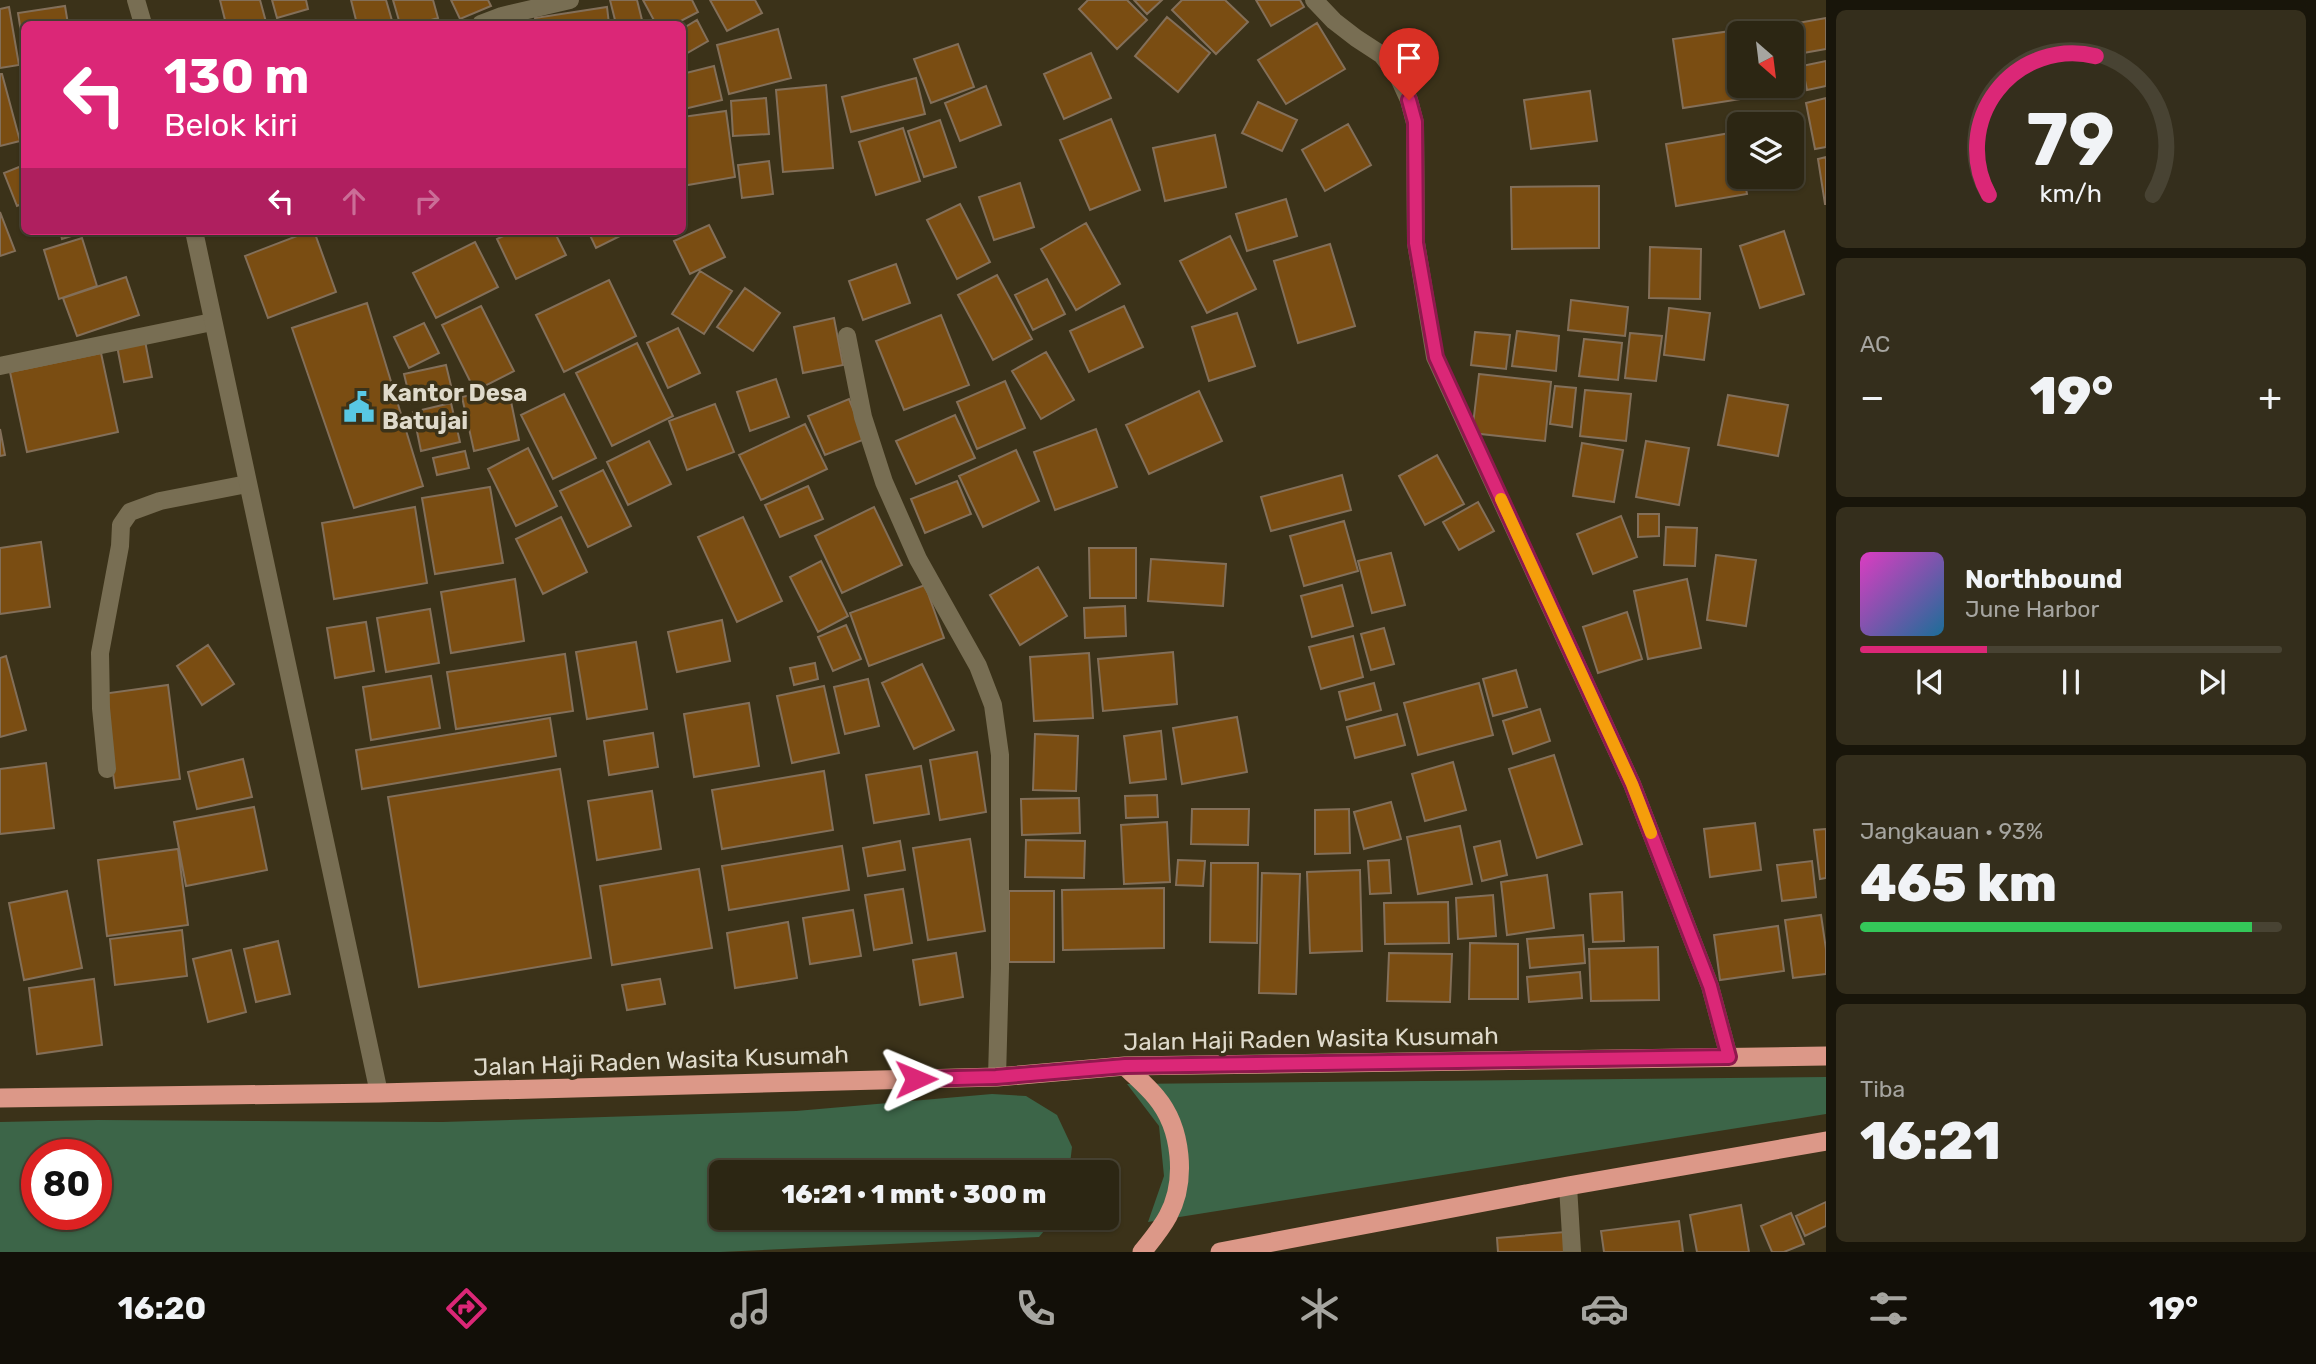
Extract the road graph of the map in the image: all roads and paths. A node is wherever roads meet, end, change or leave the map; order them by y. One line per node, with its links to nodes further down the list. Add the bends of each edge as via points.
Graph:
1 (136, 0): 4 (street)
2 (570, 0): 5 (street)
3 (1314, 0): 13 (street, via 1382,55 1409,100 1415,122 1416,243 1436,357 1632,784 1710,986)
4 (142, 21)
5 (489, 21)
6 (195, 235): 7 (street)
7 (212, 322): 9 (street); 10 (street)
8 (847, 336): 15 (street, via 863,417 884,482 918,559 978,666 993,705 1000,755)
9 (0, 366)
10 (247, 484): 11 (street, via 160,501 130,512 121,525 100,653); 16 (street)
11 (107, 769)
12 (1826, 1056): 13 (highway, Jalan Haji Raden Wasita Kusumah)
13 (1729, 1057): 14 (highway, Jalan Haji Raden Wasita Kusumah)
14 (1125, 1066): 15 (highway, Jalan Haji Raden Wasita Kusumah); 20 (highway, via 1157,1098 1174,1130 1180,1166 1177,1193 1168,1215)
15 (996, 1077): 16 (highway, Jalan Haji Raden Wasita Kusumah)
16 (379, 1093): 17 (highway, Jalan Haji Raden Wasita Kusumah)
17 (0, 1098)
18 (1826, 1141): 19 (highway)
19 (1568, 1186): 21 (highway); 22 (street)
20 (1142, 1252)
21 (1220, 1252)
22 (1572, 1252)

